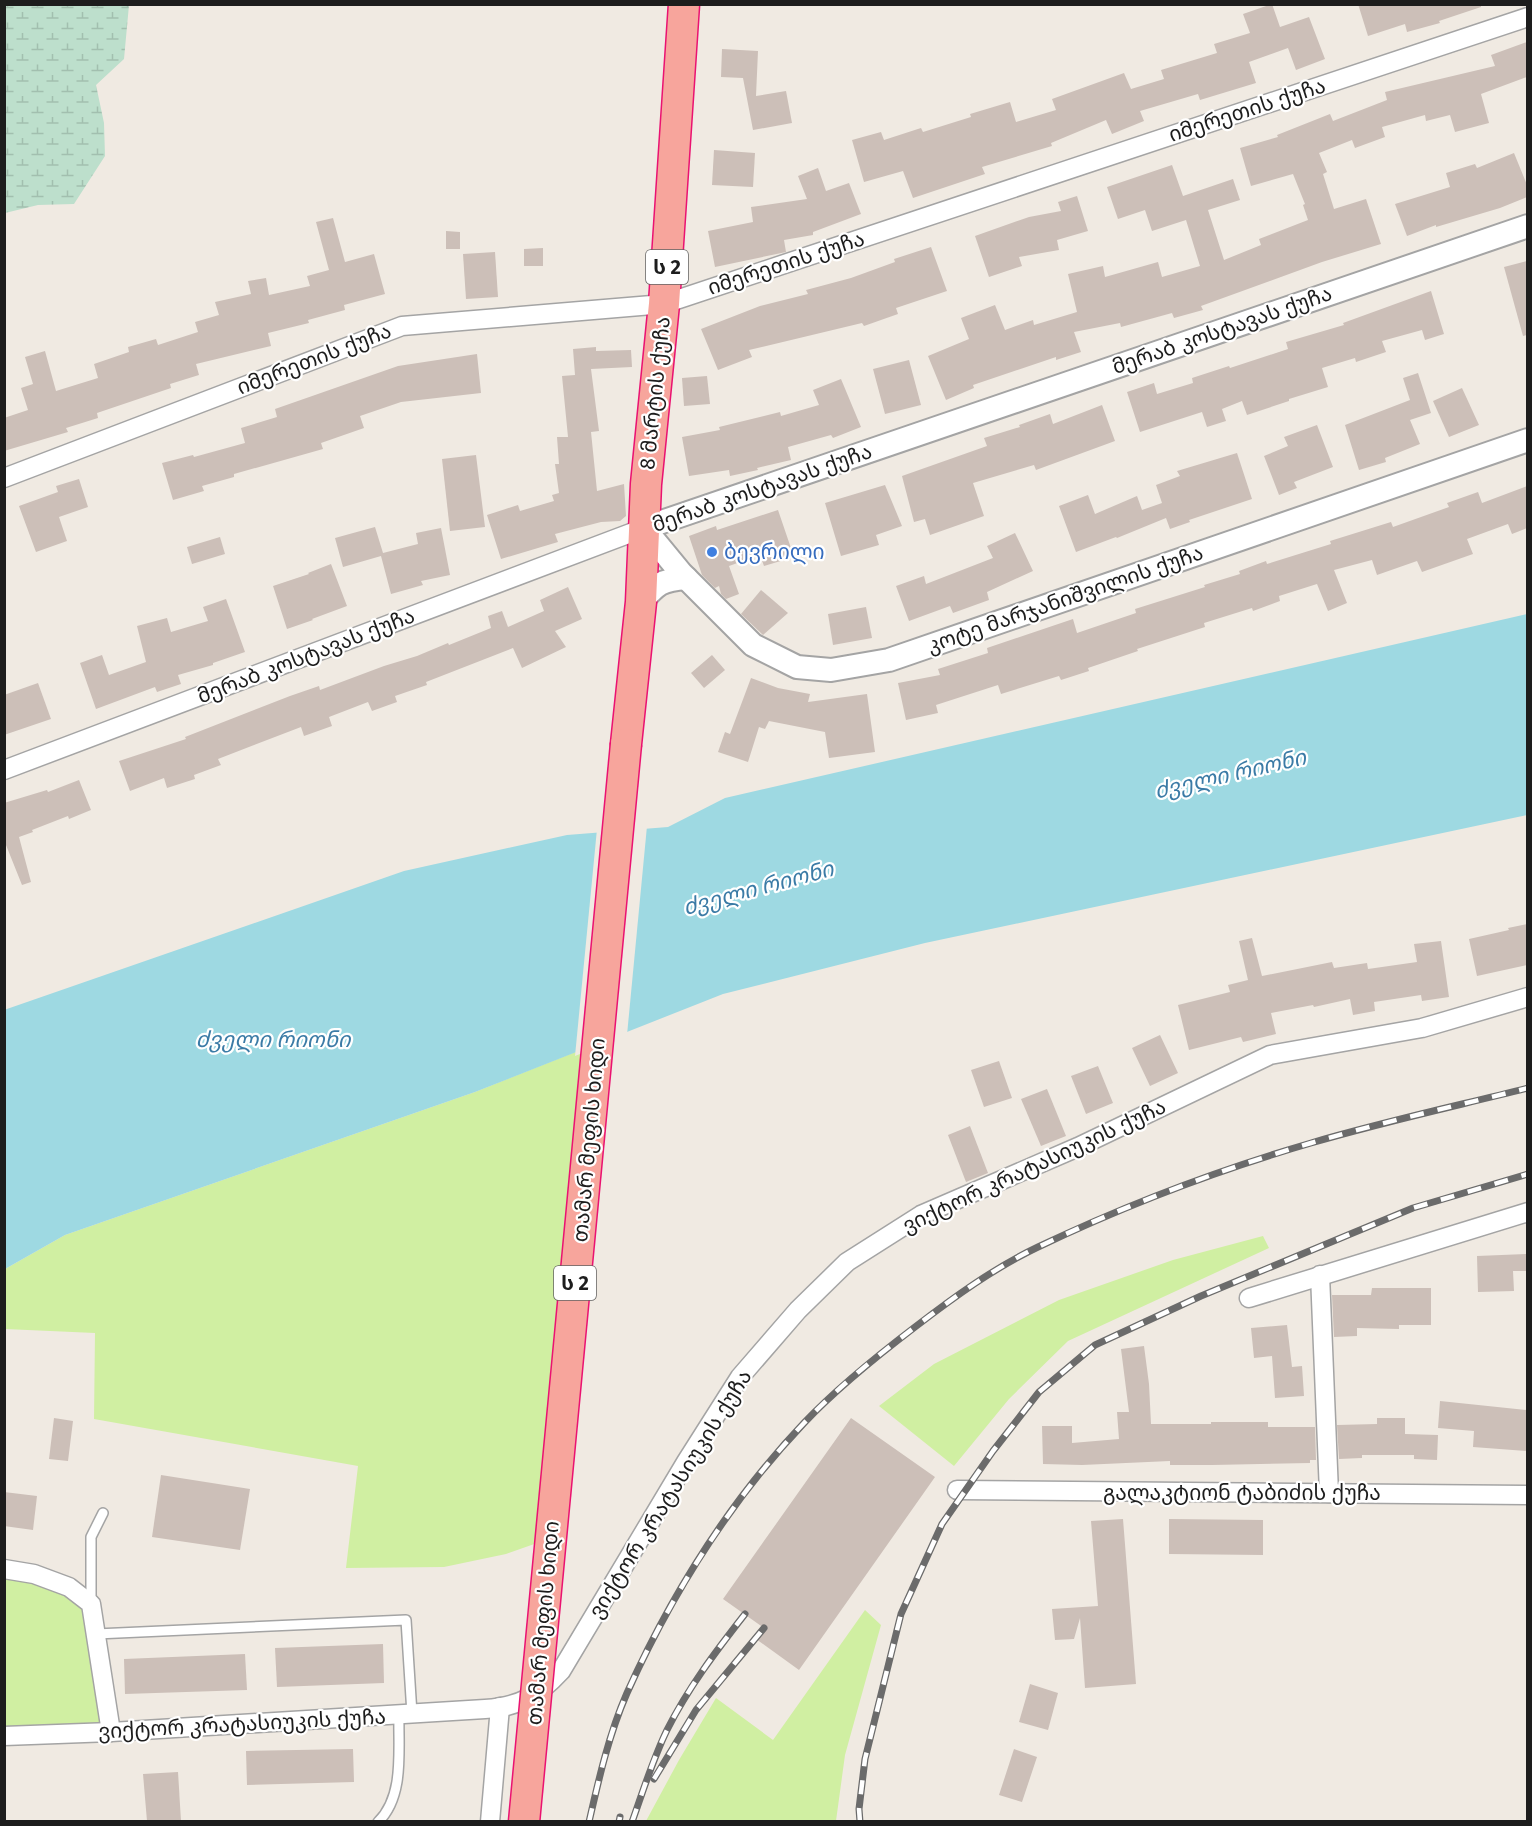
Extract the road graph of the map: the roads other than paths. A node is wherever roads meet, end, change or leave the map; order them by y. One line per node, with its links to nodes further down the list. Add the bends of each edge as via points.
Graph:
1 (684, 4): 4 (highway, 8 მარტის ქუჩა / ს 2)
2 (1527, 17): 4 (street, იმერეთის ქუჩა)
3 (1527, 226): 7 (street, მერაბ კოსტავას ქუჩა)
4 (664, 303): 6 (street, იმერეთის ქუჩა, via 402,326); 7 (highway, 8 მარტის ქუჩა / ს 2)
5 (1527, 440): 8 (street, კოტე მარჯანიშვილის ქუჩა, via 889,660 831,670 797,667 753,645)
6 (4, 478)
7 (644, 528): 8 (street, კოტე მარჯანიშვილის ქუჩა); 9 (highway, 8 მარტის ქუჩა / ს 2); 11 (street, მერაბ კოსტავას ქუჩა)
8 (686, 578): 9 (street, via 657,584)
9 (641, 602): 10 (highway, 8 მარტის ქუჩა / ს 2)
10 (626, 744): 29 (highway, თამარ მეფის ხიდი / ს 2, bridge)
11 (4, 770)
12 (1527, 997): 23 (street, ვიქტორ კრატასიუკის ქუჩა, via 1422,1028 1270,1055 1078,1147 921,1215 848,1262 740,1377 561,1671 542,1691 523,1702)
13 (1527, 1212): 14 (street)
14 (1320, 1275): 15 (street); 17 (street)
15 (1250, 1298)
16 (957, 1490): 17 (street, გალაკტიონ ტაბიძის ქუჩა)
17 (1329, 1493): 18 (street, გალაკტიონ ტაბიძის ქუჩა)
18 (1527, 1495)
19 (103, 1513): 21 (lane, via 91,1537)
20 (4, 1569): 21 (street, via 34,1574 69,1587)
21 (91, 1604): 22 (street)
22 (96, 1634): 24 (lane, via 406,1620); 25 (street)
23 (500, 1707): 24 (street, ვიქტორ კრატასიუკის ქუჩა); 28 (street)
24 (405, 1714): 25 (street, ვიქტორ კრატასიუკის ქუჩა); 27 (lane, via 394,1798)
25 (111, 1732): 26 (street, ვიქტორ კრატასიუკის ქუჩა)
26 (4, 1736)
27 (378, 1821)
28 (490, 1821)
29 (524, 1821)

